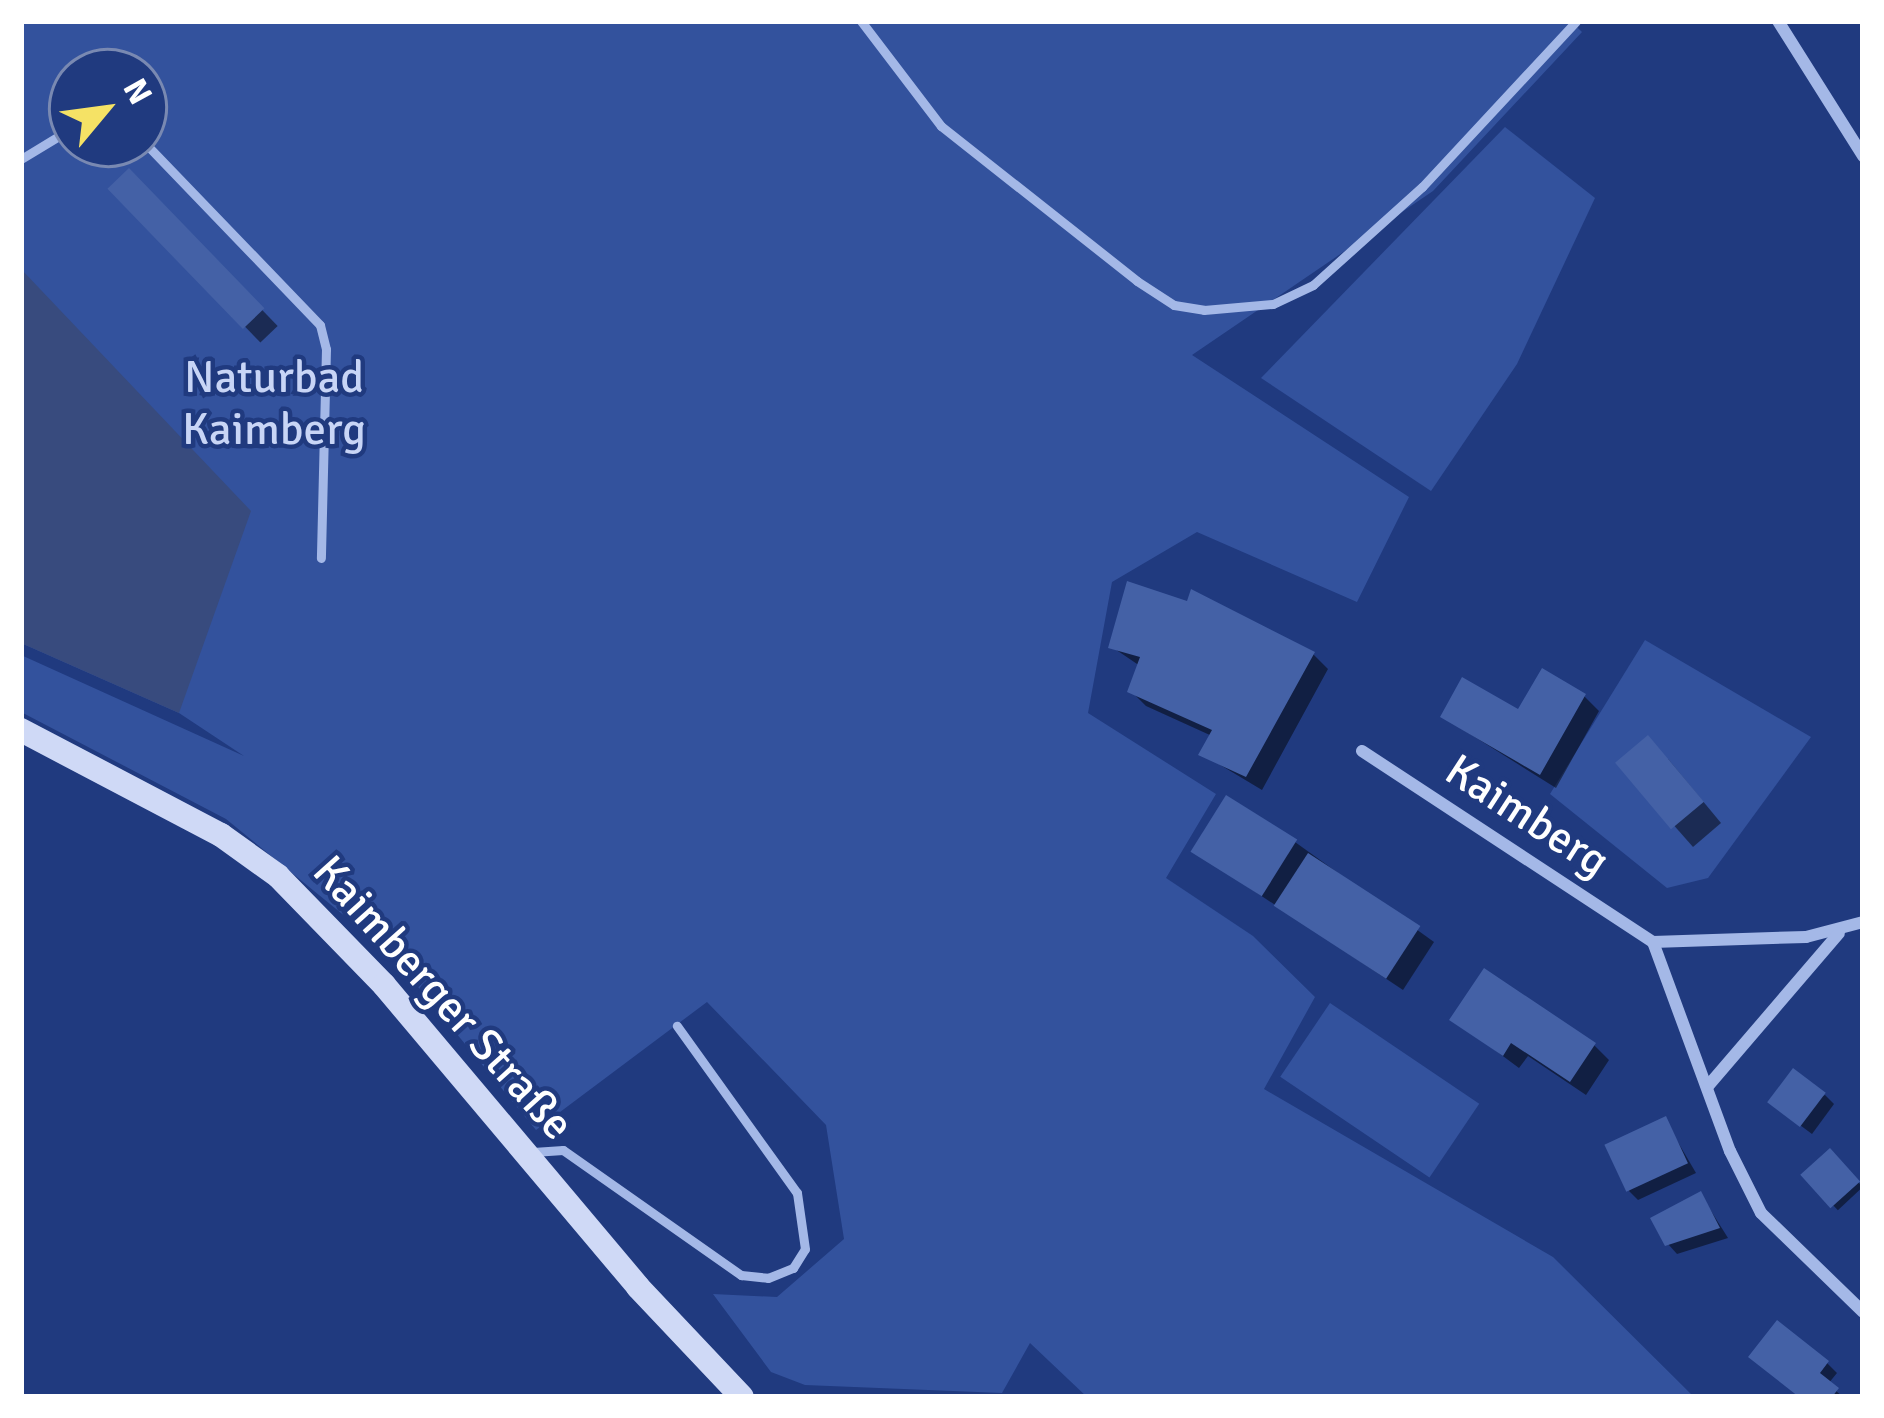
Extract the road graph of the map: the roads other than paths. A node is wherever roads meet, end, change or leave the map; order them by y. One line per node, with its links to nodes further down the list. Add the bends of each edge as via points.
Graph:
1 (861, 21): 2 (lane, via 941,126 1137,280 1174,305 1204,310 1273,304 1312,285 1422,187)
2 (1576, 21)
3 (1778, 21): 5 (street)
4 (48, 142): 6 (lane)
5 (1863, 156)
6 (21, 158)
7 (168, 167): 8 (lane, via 320,325)
8 (321, 558)
9 (21, 730): 16 (main road, Kaimberger Straße, via 221,835 278,875)
10 (1362, 751): 13 (street, Kaimberg)
11 (1863, 922): 12 (street)
12 (1839, 933): 13 (street); 15 (street)
13 (1653, 942): 15 (street)
14 (677, 1026): 16 (lane, via 796,1193 805,1249 793,1268 768,1278 742,1275 563,1150)
15 (1708, 1086): 17 (street, via 1761,1213)
16 (527, 1152): 18 (main road, Kaimberger Straße)
17 (1863, 1312)
18 (742, 1397)

